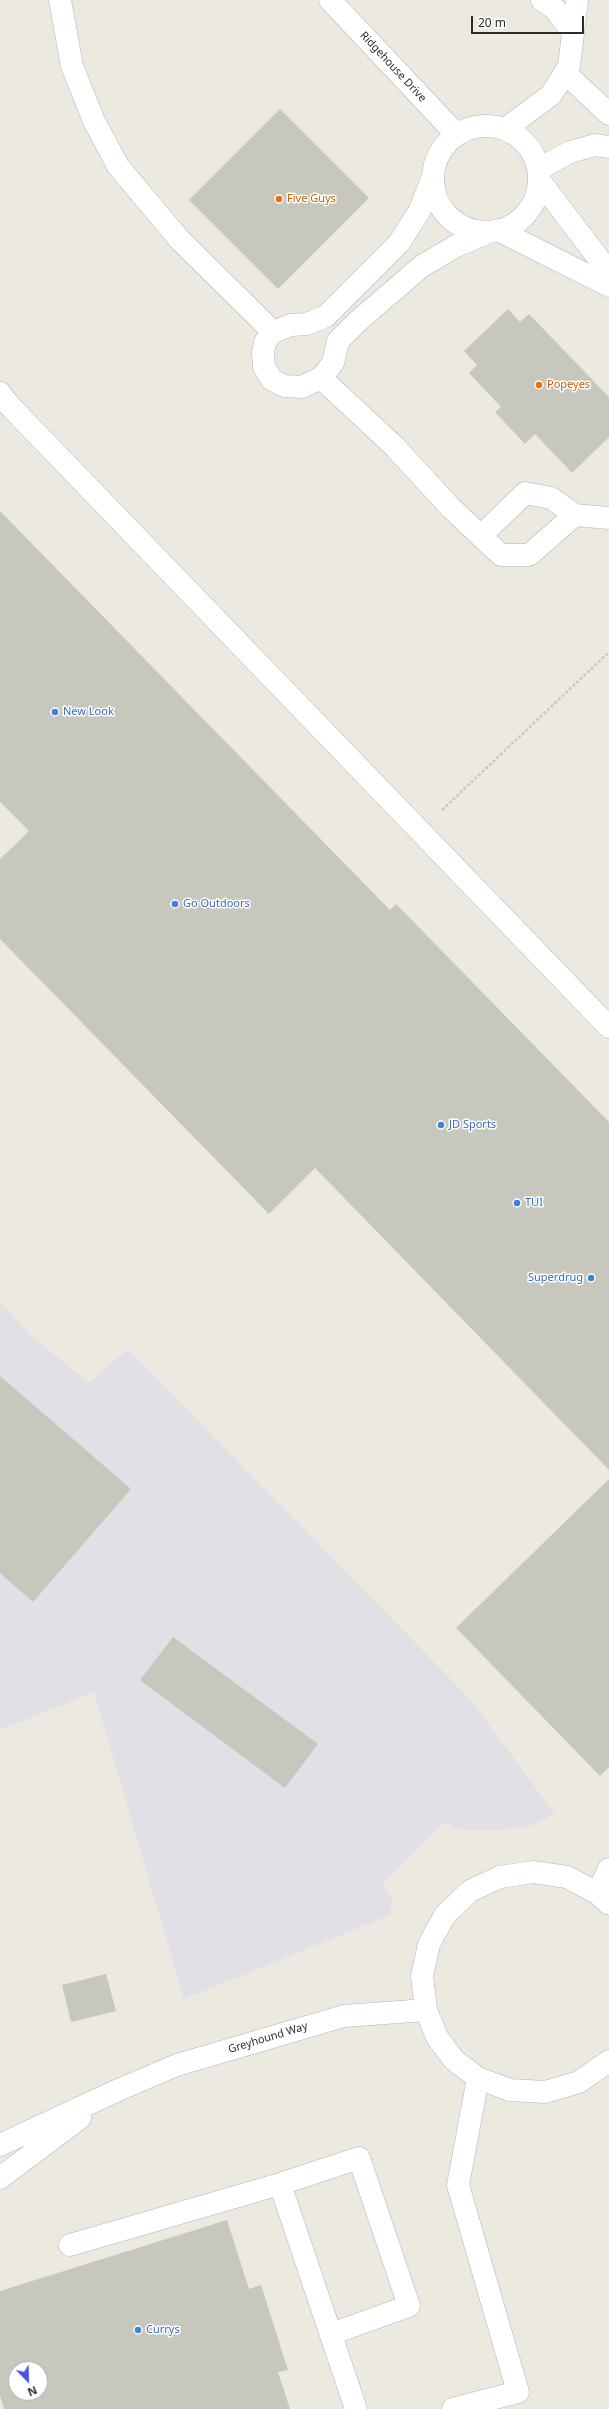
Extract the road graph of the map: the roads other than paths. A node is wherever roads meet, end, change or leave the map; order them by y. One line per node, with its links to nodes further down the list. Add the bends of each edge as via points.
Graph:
1 (60, 0): 16 (street, via 72,66 94,121 118,166 179,239)
2 (330, 0): 9 (street, Ridgehouse Drive)
3 (542, 0): 5 (street, via 554,8)
4 (577, 0): 5 (street)
5 (573, 33): 6 (street, via 569,66)
6 (565, 73): 7 (street); 8 (street, via 551,94)
7 (609, 114)
8 (505, 129): 9 (street, via 479,126); 11 (street, via 523,141 535,158)
9 (457, 135): 12 (street, via 447,143 437,159)
10 (609, 147): 11 (street, via 595,146 570,152)
11 (539, 174): 13 (street, via 538,189 532,207 523,218 507,228); 14 (street)
12 (433, 176): 13 (street, via 436,198 445,213 456,223 470,230); 16 (street, via 420,210 399,243 326,316 307,324 291,325)
13 (492, 231): 15 (street); 17 (street, via 456,246 422,266 358,321 338,341 333,363)
14 (609, 272)
15 (609, 286)
16 (273, 332): 17 (street, via 265,342 263,354 264,367 272,380 284,386 302,388)
17 (321, 378): 21 (street, via 394,446 451,508)
18 (0, 393): 22 (street)
19 (575, 515): 20 (street); 21 (street, via 551,498 525,494); 21 (street, via 529,555 501,555)
20 (609, 518)
21 (481, 536)
22 (609, 1027)
23 (609, 1868): 24 (street)
24 (603, 1898): 25 (street, via 567,1877 533,1872 500,1877 470,1891 445,1914 429,1944 422,1976)
25 (426, 2010): 27 (street, via 437,2037 454,2060); 28 (street, Greyhound Way, via 344,2016 177,2065)
26 (609, 2062): 27 (street, via 579,2082 545,2092 510,2090)
27 (478, 2078): 35 (street, via 458,2185 518,2392)
28 (116, 2090): 29 (street); 30 (street)
29 (0, 2145)
30 (0, 2178)
31 (280, 2184): 32 (street); 33 (street); 33 (street, via 359,2158 409,2306)
32 (70, 2245)
33 (331, 2334): 34 (street)
34 (356, 2409)
35 (453, 2409)

